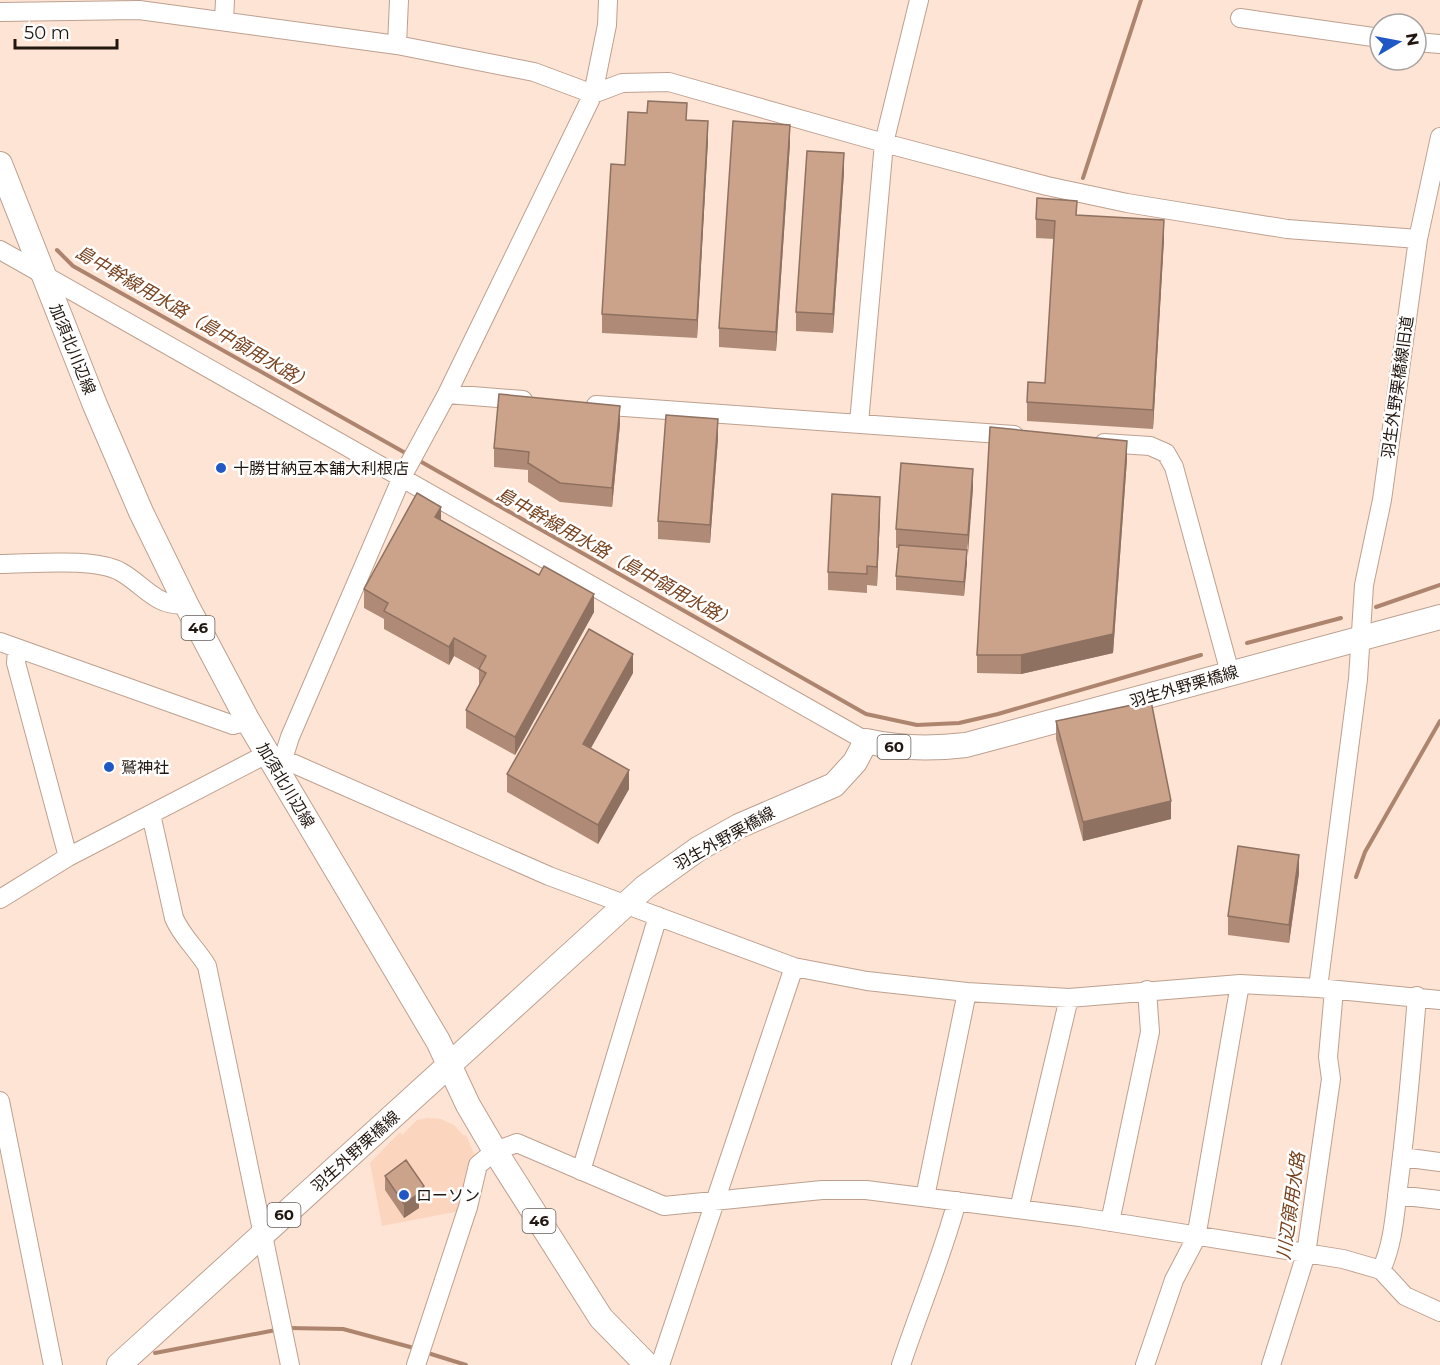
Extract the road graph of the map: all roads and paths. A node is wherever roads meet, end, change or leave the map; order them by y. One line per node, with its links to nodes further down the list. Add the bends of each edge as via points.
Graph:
1 (225, 0): 8 (street)
2 (399, 0): 10 (street)
3 (608, 0): 11 (street)
4 (919, 0): 13 (street)
5 (59, 6): 6 (street); 8 (street, via 140,10)
6 (0, 12)
7 (1240, 18): 9 (street)
8 (224, 21): 10 (street)
9 (1368, 36)
10 (398, 45): 11 (street, via 534,72)
11 (593, 94): 13 (street, via 622,83 669,82); 19 (street)
12 (1440, 137): 15 (street, 羽生外野栗橋線旧道)
13 (884, 142): 16 (street, via 1127,203 1287,229); 22 (street)
14 (0, 164): 18 (main road, 加須北川辺線 / 46)
15 (1432, 212): 16 (street, 羽生外野栗橋線旧道)
16 (1418, 239): 29 (street, 羽生外野栗橋線旧道, via 1382,500 1364,585)
17 (0, 250): 18 (street)
18 (43, 273): 25 (street); 27 (main road, 加須北川辺線 / 46, via 118,460)
19 (447, 394): 20 (street); 25 (street)
20 (542, 401)
21 (577, 403): 22 (street)
22 (859, 423): 23 (street)
23 (1030, 437)
24 (1090, 441): 31 (street, via 1150,446 1166,453 1174,467)
25 (402, 477): 33 (street); 34 (street, via 290,737)
26 (0, 564): 27 (street, via 107,566 163,603)
27 (186, 604): 32 (main road, 加須北川辺線 / 46)
28 (1440, 617): 29 (main road, 羽生外野栗橋線 / 60)
29 (1360, 638): 31 (main road, 羽生外野栗橋線 / 60); 44 (street, 羽生外野栗橋線旧道)
30 (8, 645): 32 (street, via 233,725); 38 (street)
31 (1230, 673): 33 (main road, 羽生外野栗橋線 / 60, via 966,745 896,748)
32 (248, 721): 34 (main road, 加須北川辺線 / 46)
33 (866, 741): 40 (main road, 羽生外野栗橋線 / 60, via 855,762 834,785 778,807 698,849)
34 (276, 758): 35 (street); 36 (main road, 加須北川辺線 / 46); 37 (street, via 259,758)
35 (320, 777): 36 (street, via 310,782); 40 (street, via 549,876)
36 (295, 800): 50 (main road, 加須北川辺線 / 46)
37 (151, 814): 38 (street); 63 (street, via 174,918 207,966)
38 (68, 857): 39 (street)
39 (0, 899)
40 (625, 904): 41 (street); 50 (main road, 羽生外野栗橋線 / 60)
41 (658, 916): 42 (street); 55 (street)
42 (794, 967): 46 (street, via 867,981); 58 (street)
43 (1240, 984): 44 (street); 45 (street); 64 (street)
44 (1326, 989): 47 (street); 65 (street, 羽生外野栗橋線旧道, via 1331,1079)
45 (1147, 990): 48 (street); 62 (street, via 1150,1032)
46 (967, 992): 48 (street); 57 (street)
47 (1417, 996): 49 (street); 53 (street)
48 (1069, 998): 61 (street)
49 (1440, 1000)
50 (449, 1065): 52 (main road, 加須北川辺線 / 46); 63 (main road, 羽生外野栗橋線 / 60)
51 (0, 1101): 69 (street)
52 (495, 1151): 55 (street, via 517,1143); 68 (main road, 加須北川辺線 / 46, via 601,1318); 72 (street, via 478,1165)
53 (1402, 1157): 54 (street); 56 (street)
54 (1440, 1162)
55 (581, 1171): 58 (street, via 664,1206)
56 (1397, 1195): 59 (street); 66 (street, via 1389,1255)
57 (925, 1197): 58 (street, via 847,1189); 60 (street)
58 (714, 1200): 68 (street)
59 (1440, 1200)
60 (957, 1201): 61 (street); 73 (street)
61 (1019, 1209): 62 (street)
62 (1110, 1222): 64 (street)
63 (263, 1234): 70 (main road, 羽生外野栗橋線 / 60); 71 (street)
64 (1196, 1238): 65 (street); 74 (street, via 1174,1280)
65 (1301, 1253): 66 (street); 75 (street, 羽生外野栗橋線旧道)
66 (1382, 1270): 67 (street, via 1405,1296)
67 (1440, 1312)
68 (661, 1363)
69 (53, 1365)
70 (119, 1365)
71 (290, 1365)
72 (416, 1365)
73 (901, 1365)
74 (1145, 1365)
75 (1271, 1365)

